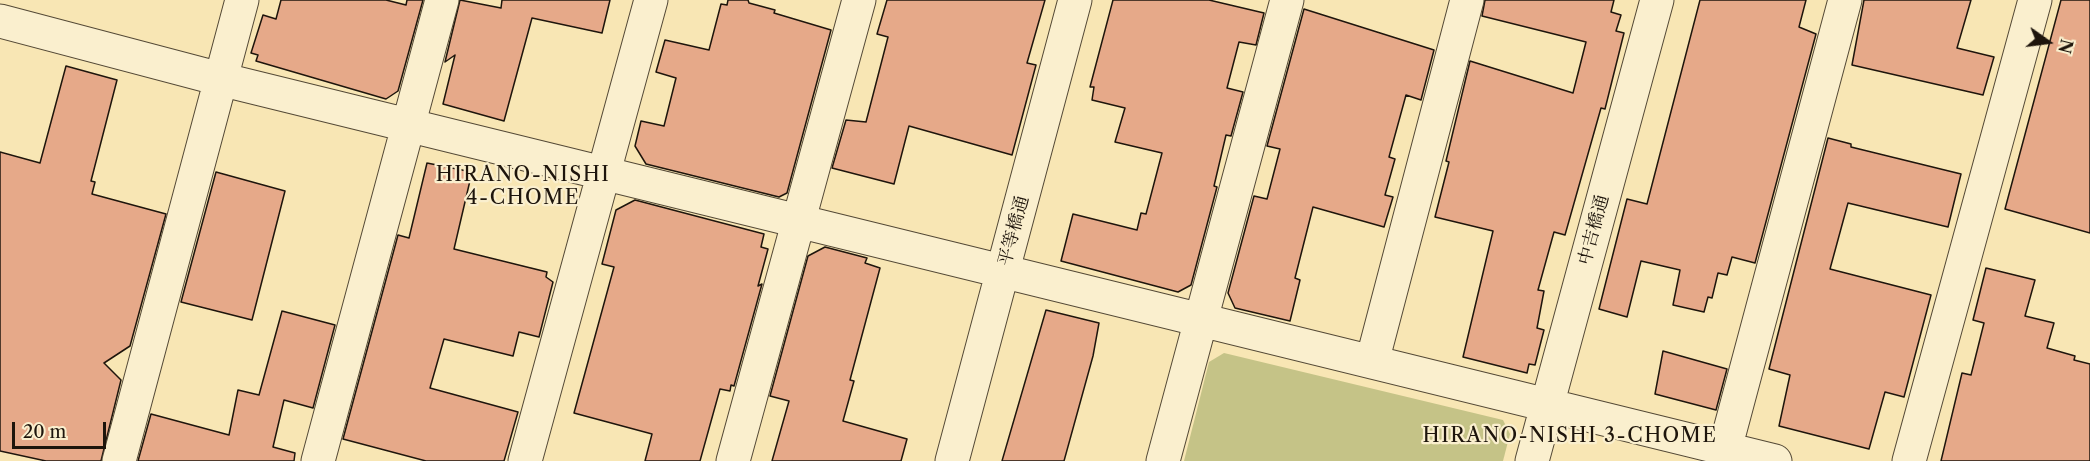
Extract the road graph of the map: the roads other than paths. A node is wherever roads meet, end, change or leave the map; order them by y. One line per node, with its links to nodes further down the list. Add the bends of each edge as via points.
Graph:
1 (242, 0): 12 (street)
2 (442, 0): 13 (street)
3 (651, 0): 14 (street)
4 (859, 0): 15 (street)
5 (1076, 0): 16 (street, 平等橋通)
6 (1287, 0): 17 (street)
7 (1467, 0): 18 (street)
8 (1657, 0): 19 (street, 中吉橋通)
9 (1845, 0): 20 (street)
10 (2035, 0): 29 (street)
11 (0, 21): 12 (street)
12 (220, 79): 13 (street); 21 (street)
13 (408, 125): 14 (street); 22 (street)
14 (603, 173): 15 (street); 23 (street)
15 (799, 221): 16 (street); 24 (street)
16 (1003, 271): 17 (street); 25 (street, 平等橋通)
17 (1201, 320): 18 (street); 26 (street)
18 (1372, 362): 19 (street)
19 (1547, 407): 20 (street); 27 (street, 中吉橋通)
20 (1725, 449): 28 (street)
21 (119, 461)
22 (318, 461)
23 (525, 461)
24 (733, 461)
25 (952, 461)
26 (1163, 461)
27 (1532, 461)
28 (1775, 461)
29 (1908, 461)

